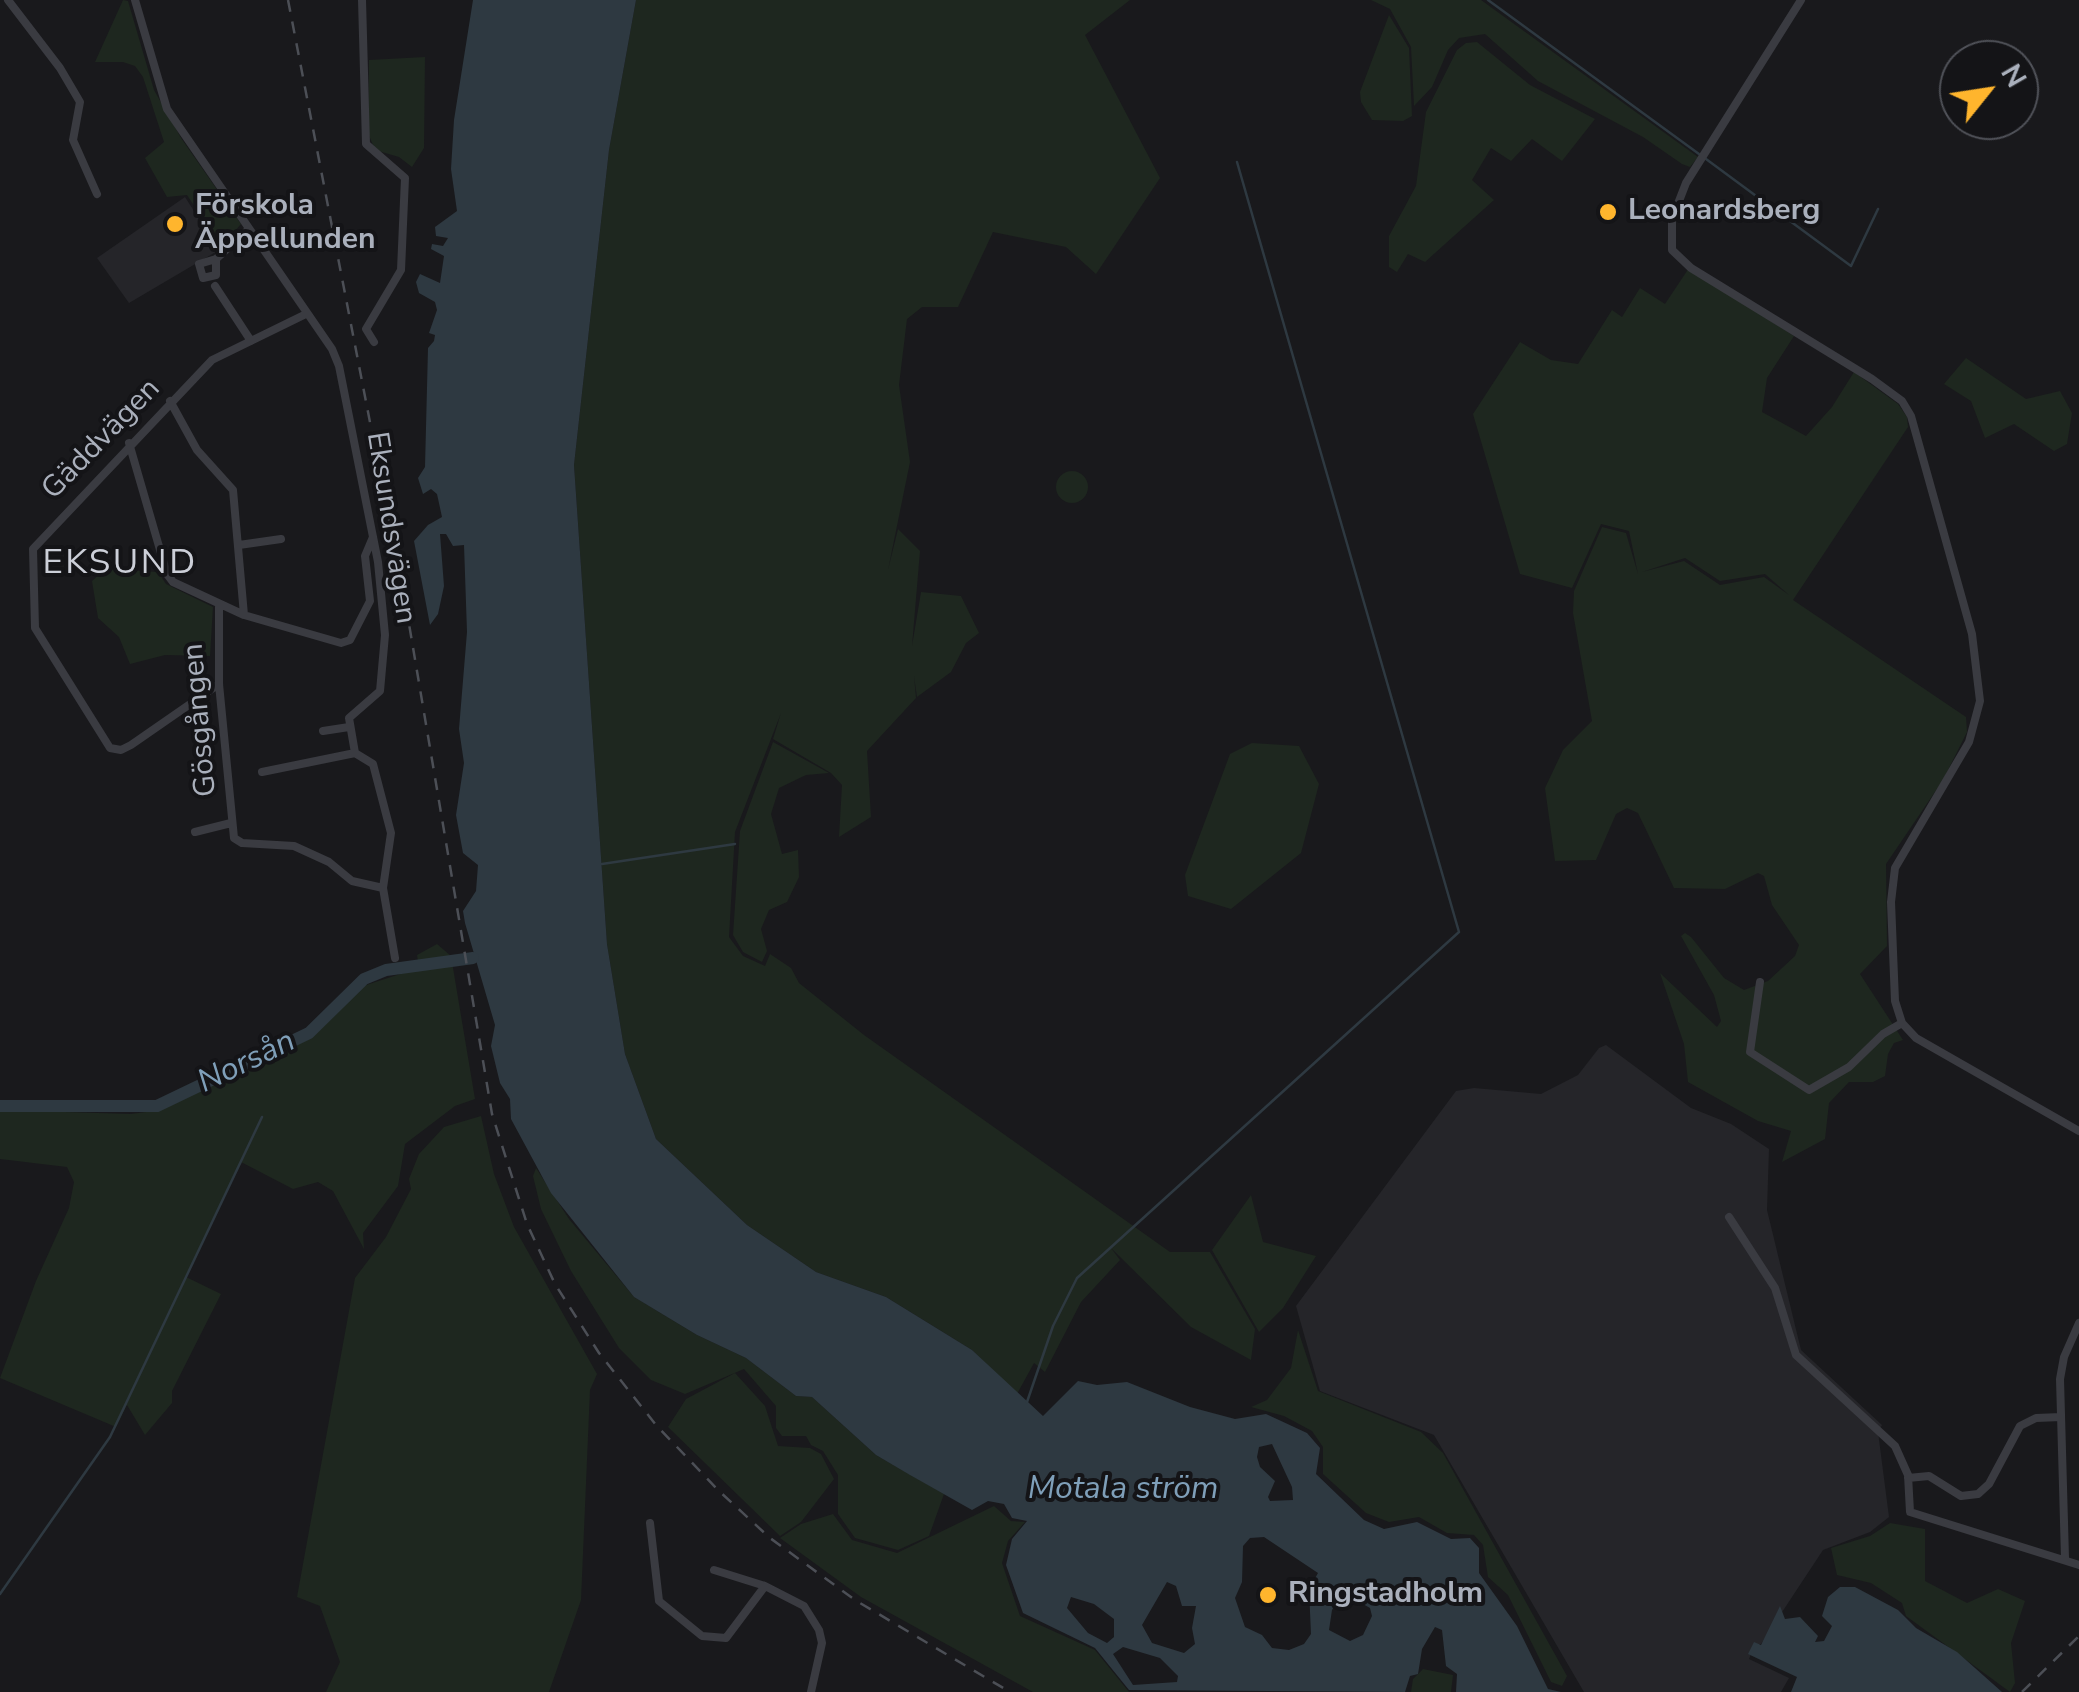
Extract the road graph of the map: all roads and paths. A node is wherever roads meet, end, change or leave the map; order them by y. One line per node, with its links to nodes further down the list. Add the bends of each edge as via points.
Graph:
1 (8, 0): 5 (street, via 80,102 73,140)
2 (135, 0): 6 (street, Eksundsvägen, via 167,108)
3 (362, 0): 11 (street, via 366,144 405,178 401,270 366,329)
4 (1801, 0): 29 (street, via 1686,183 1672,219 1672,250 1902,401 1911,416 1974,649 1980,701 1969,742 1895,868 1893,977)
5 (97, 194)
6 (248, 229): 7 (street); 9 (street, Eksundsvägen)
7 (216, 259)
8 (215, 286): 10 (street)
9 (306, 314): 10 (street, Gäddvägen); 14 (street, Eksundsvägen, via 339,366)
10 (251, 341): 12 (street, Gäddvägen, via 212,360)
11 (374, 342)
12 (170, 401): 13 (street, Gäddvägen); 16 (street, via 196,450 233,490)
13 (129, 443): 17 (street, via 163,565 174,582); 19 (street, Gäddvägen, via 34,549 35,628 115,751)
14 (373, 537): 18 (street, via 365,556 370,601 350,640 335,642); 20 (street, Eksundsvägen, via 383,596 382,683 349,718)
15 (281, 539): 16 (street)
16 (239, 545): 18 (street)
17 (219, 606): 18 (street); 19 (street, Gösgången)
18 (244, 615)
19 (219, 684): 24 (street, Gösgången)
20 (350, 727): 21 (street); 22 (street)
21 (323, 731)
22 (355, 753): 23 (street); 26 (street, via 373,764 391,833)
23 (262, 772)
24 (231, 827): 25 (street); 26 (street, via 237,842 294,846 352,882)
25 (194, 832)
26 (383, 888): 27 (street)
27 (394, 958)
28 (1760, 982): 29 (street, via 1750,1052 1807,1093)
29 (1902, 1023): 30 (street, via 1916,1038)
30 (2079, 1131)
31 (1729, 1217): 34 (street, via 1775,1288 1796,1355 1896,1446)
32 (2079, 1323): 33 (street, via 2064,1357)
33 (2061, 1416): 34 (street, via 2020,1426 1978,1494 1961,1496 1929,1476); 36 (street)
34 (1908, 1478): 36 (street, via 1910,1512)
35 (650, 1523): 39 (street, via 660,1601 702,1636 726,1638)
36 (2065, 1558): 37 (street)
37 (2079, 1564)
38 (714, 1570): 39 (street)
39 (764, 1586): 40 (street, via 804,1606 819,1630)
40 (811, 1692)

